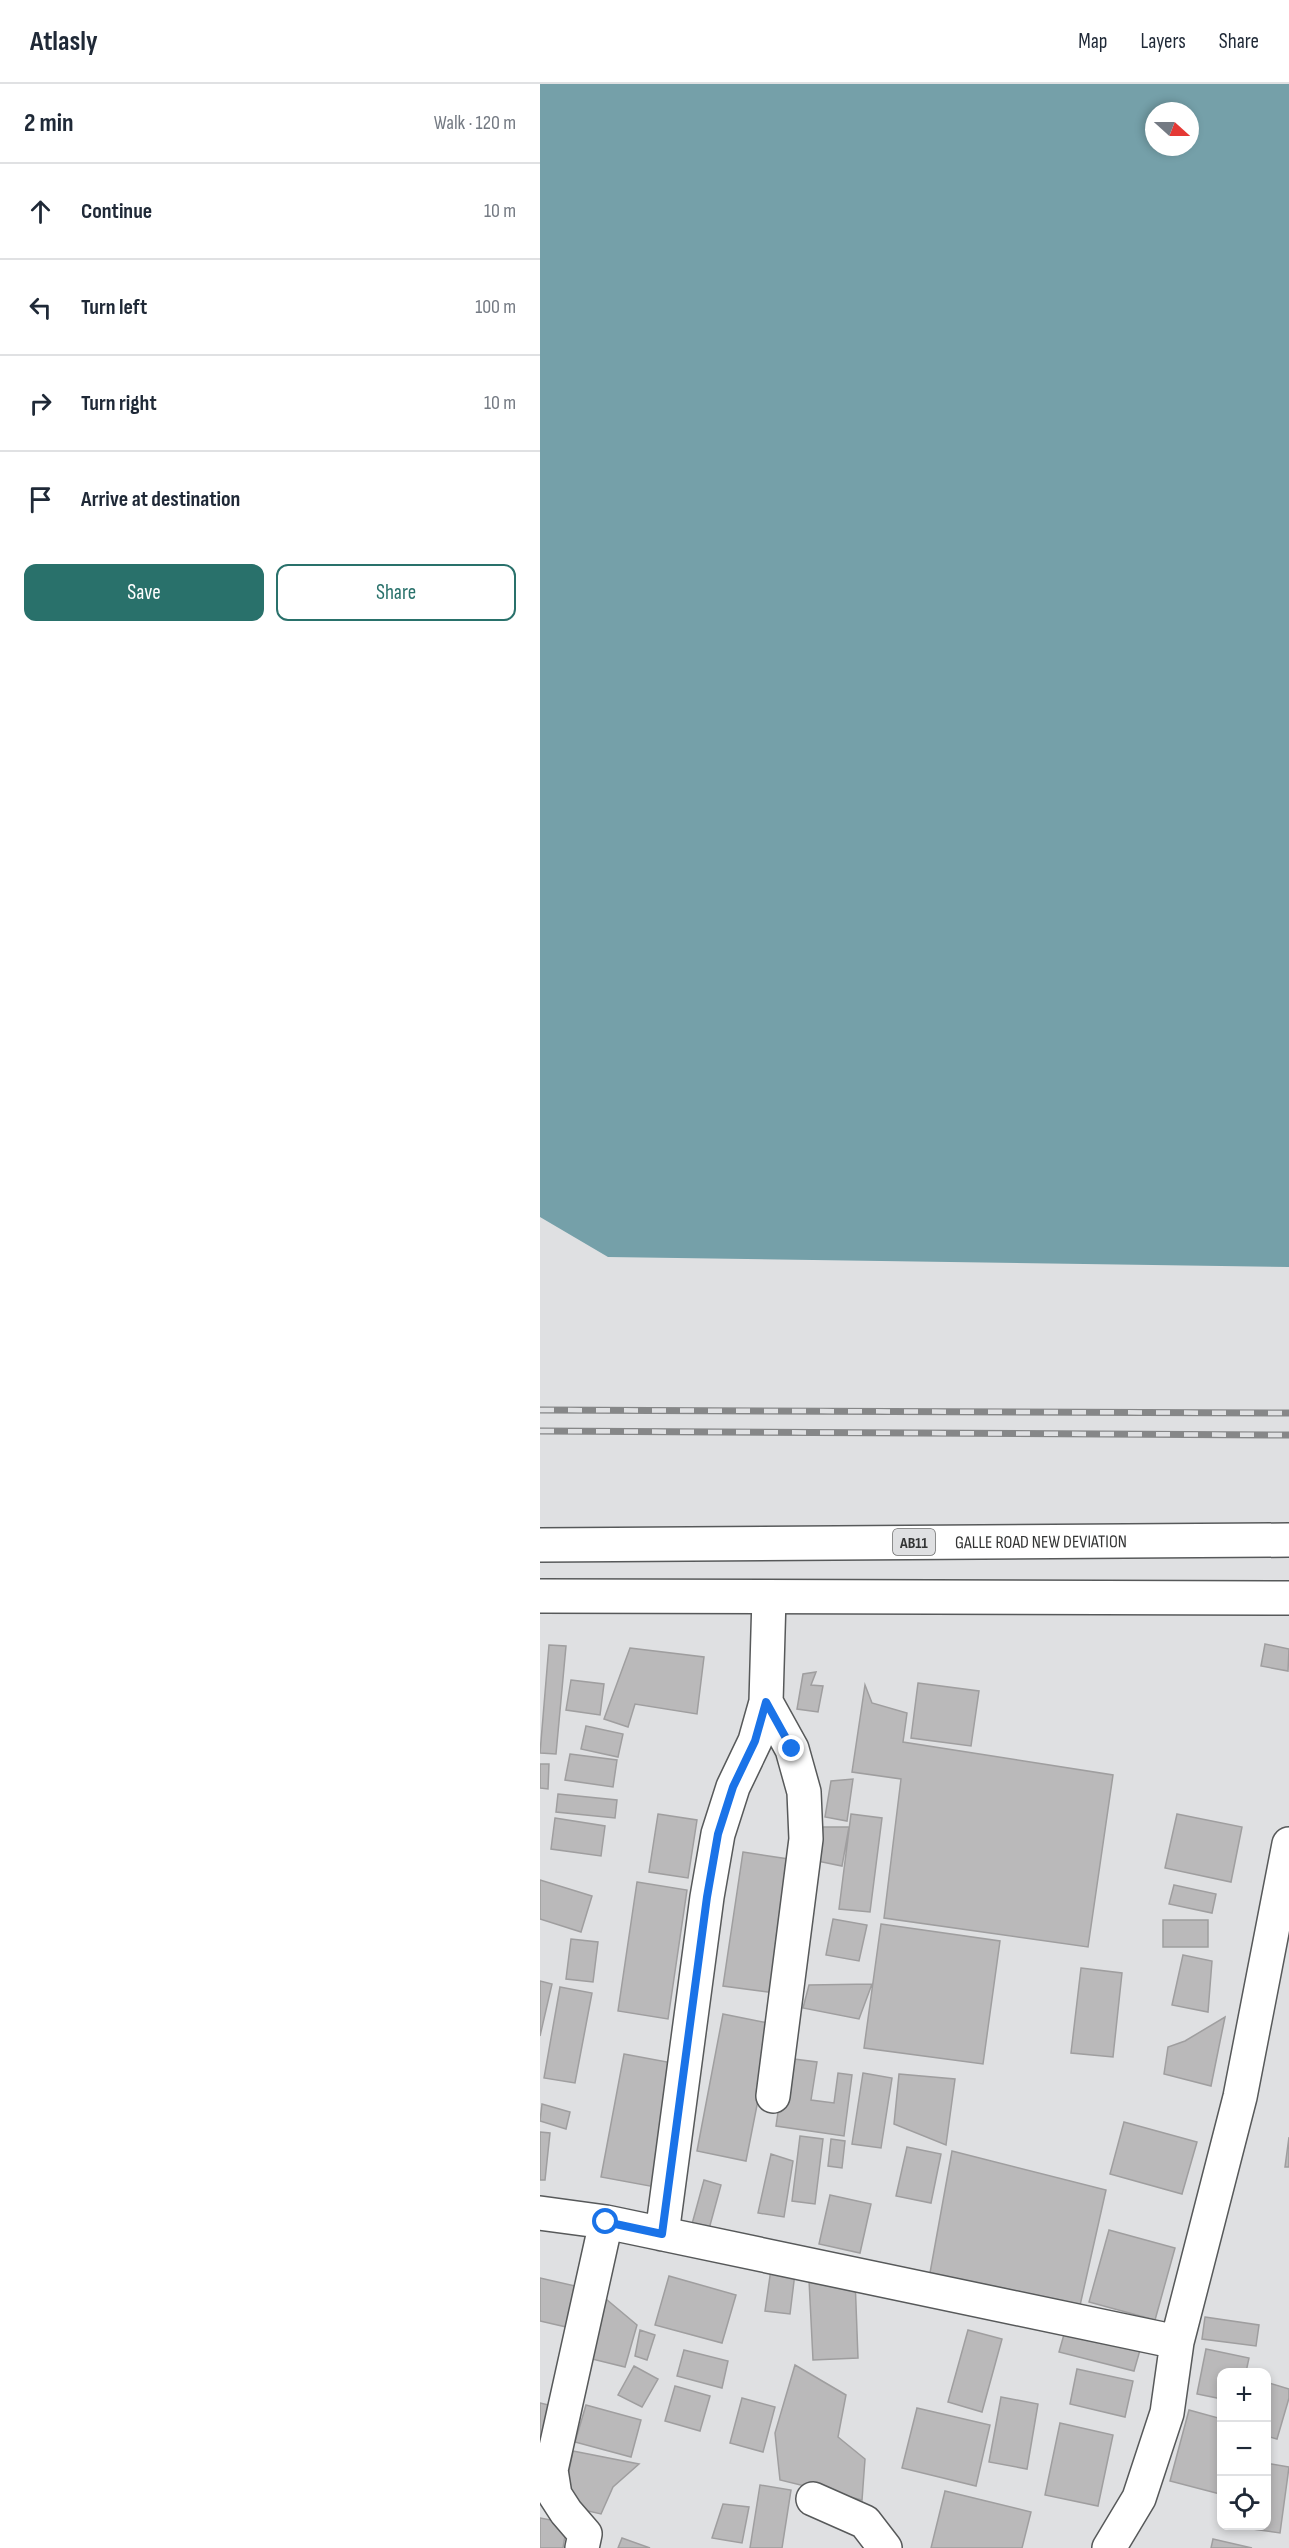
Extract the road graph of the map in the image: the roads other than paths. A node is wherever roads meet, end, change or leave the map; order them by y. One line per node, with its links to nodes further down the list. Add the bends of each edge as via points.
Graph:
1 (1289, 1540): 2 (street, GALLE ROAD NEW DEVIATION / AB11)
2 (540, 1545)
3 (540, 1596): 4 (street)
4 (769, 1597): 5 (street); 6 (street)
5 (1289, 1598)
6 (766, 1702): 8 (street, via 792,1749 804,1792 806,1839); 11 (street, via 718,1834)
7 (1289, 1844): 12 (street, via 1240,2097)
8 (773, 2096)
9 (540, 2213): 10 (street)
10 (606, 2222): 11 (street); 14 (street, via 551,2470 555,2495 585,2534)
11 (662, 2234): 12 (street)
12 (1177, 2342): 16 (street, via 1167,2413 1139,2498)
13 (813, 2499): 15 (street, via 865,2522)
14 (582, 2548)
15 (885, 2548)
16 (1109, 2548)

